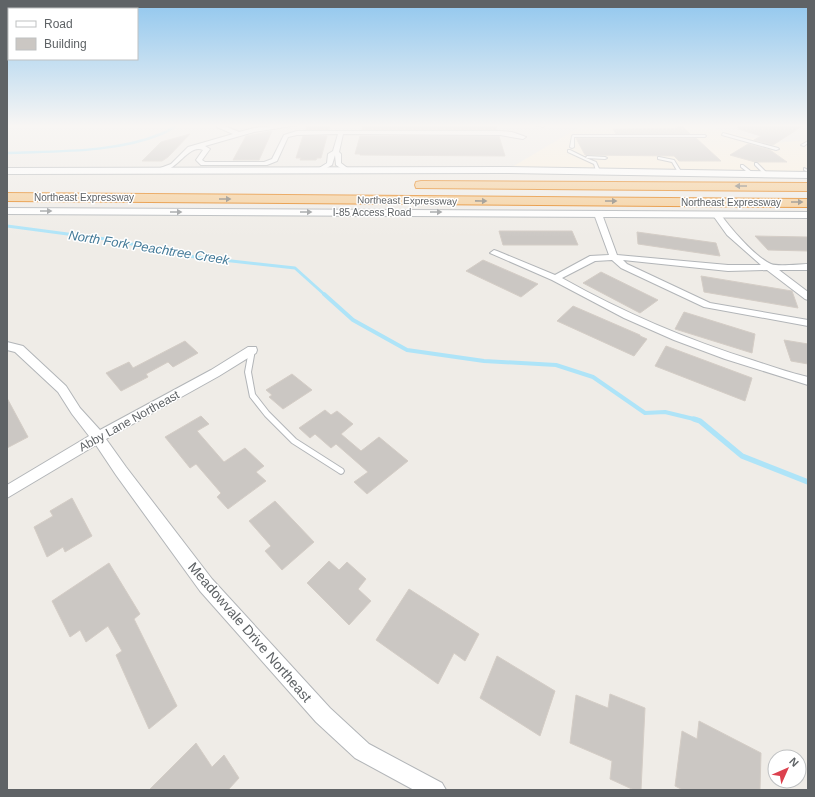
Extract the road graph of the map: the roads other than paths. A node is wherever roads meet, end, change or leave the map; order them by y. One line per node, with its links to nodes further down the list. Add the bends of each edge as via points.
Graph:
1 (177, 162): 20 (street)
2 (185, 162): 14 (street, via 184,165)
3 (199, 162): 4 (street)
4 (270, 162)
5 (331, 162): 11 (street)
6 (337, 162): 12 (street, via 340,167)
7 (593, 162): 15 (lane)
8 (674, 162): 17 (lane)
9 (756, 164): 19 (lane)
10 (742, 166): 18 (lane)
11 (319, 170): 12 (main road); 14 (main road)
12 (347, 170): 15 (main road)
13 (7, 171): 20 (main road)
14 (190, 171): 20 (main road)
15 (598, 172): 17 (main road)
16 (807, 172): 19 (main road)
17 (680, 173): 18 (main road)
18 (752, 174): 19 (main road)
19 (767, 175)
20 (159, 177): 21 (highway, Northeast Expressway)
21 (7, 183)
22 (410, 185): 23 (highway, Northeast Expressway, one-way to 22)
23 (808, 187)
24 (7, 197): 25 (highway, Northeast Expressway, one-way to 25)
25 (808, 202)
26 (7, 211): 27 (main road, I-85 Access Road, one-way to 27)
27 (598, 214): 28 (main road, I-85 Access Road); 31 (street)
28 (716, 214): 29 (main road, I-85 Access Road); 33 (street, via 730,233)
29 (808, 215)
30 (494, 253): 34 (street)
31 (614, 257): 33 (street, via 728,268); 34 (street, via 593,258); 36 (street, via 624,266 707,305)
32 (808, 267): 33 (street)
33 (771, 268): 35 (street)
34 (555, 278): 39 (street, via 637,322 703,349)
35 (808, 297)
36 (808, 323)
37 (7, 346): 40 (street, Meadowvale Drive Northeast, via 19,349 62,389)
38 (252, 350): 40 (street, Abby Lane Northeast); 41 (lane, via 248,372 252,395 294,441)
39 (808, 381)
40 (98, 438): 42 (street, Abby Lane Northeast); 43 (street, Meadowvale Drive Northeast, via 206,585 323,715 362,751)
41 (341, 471)
42 (7, 492)
43 (435, 790)

